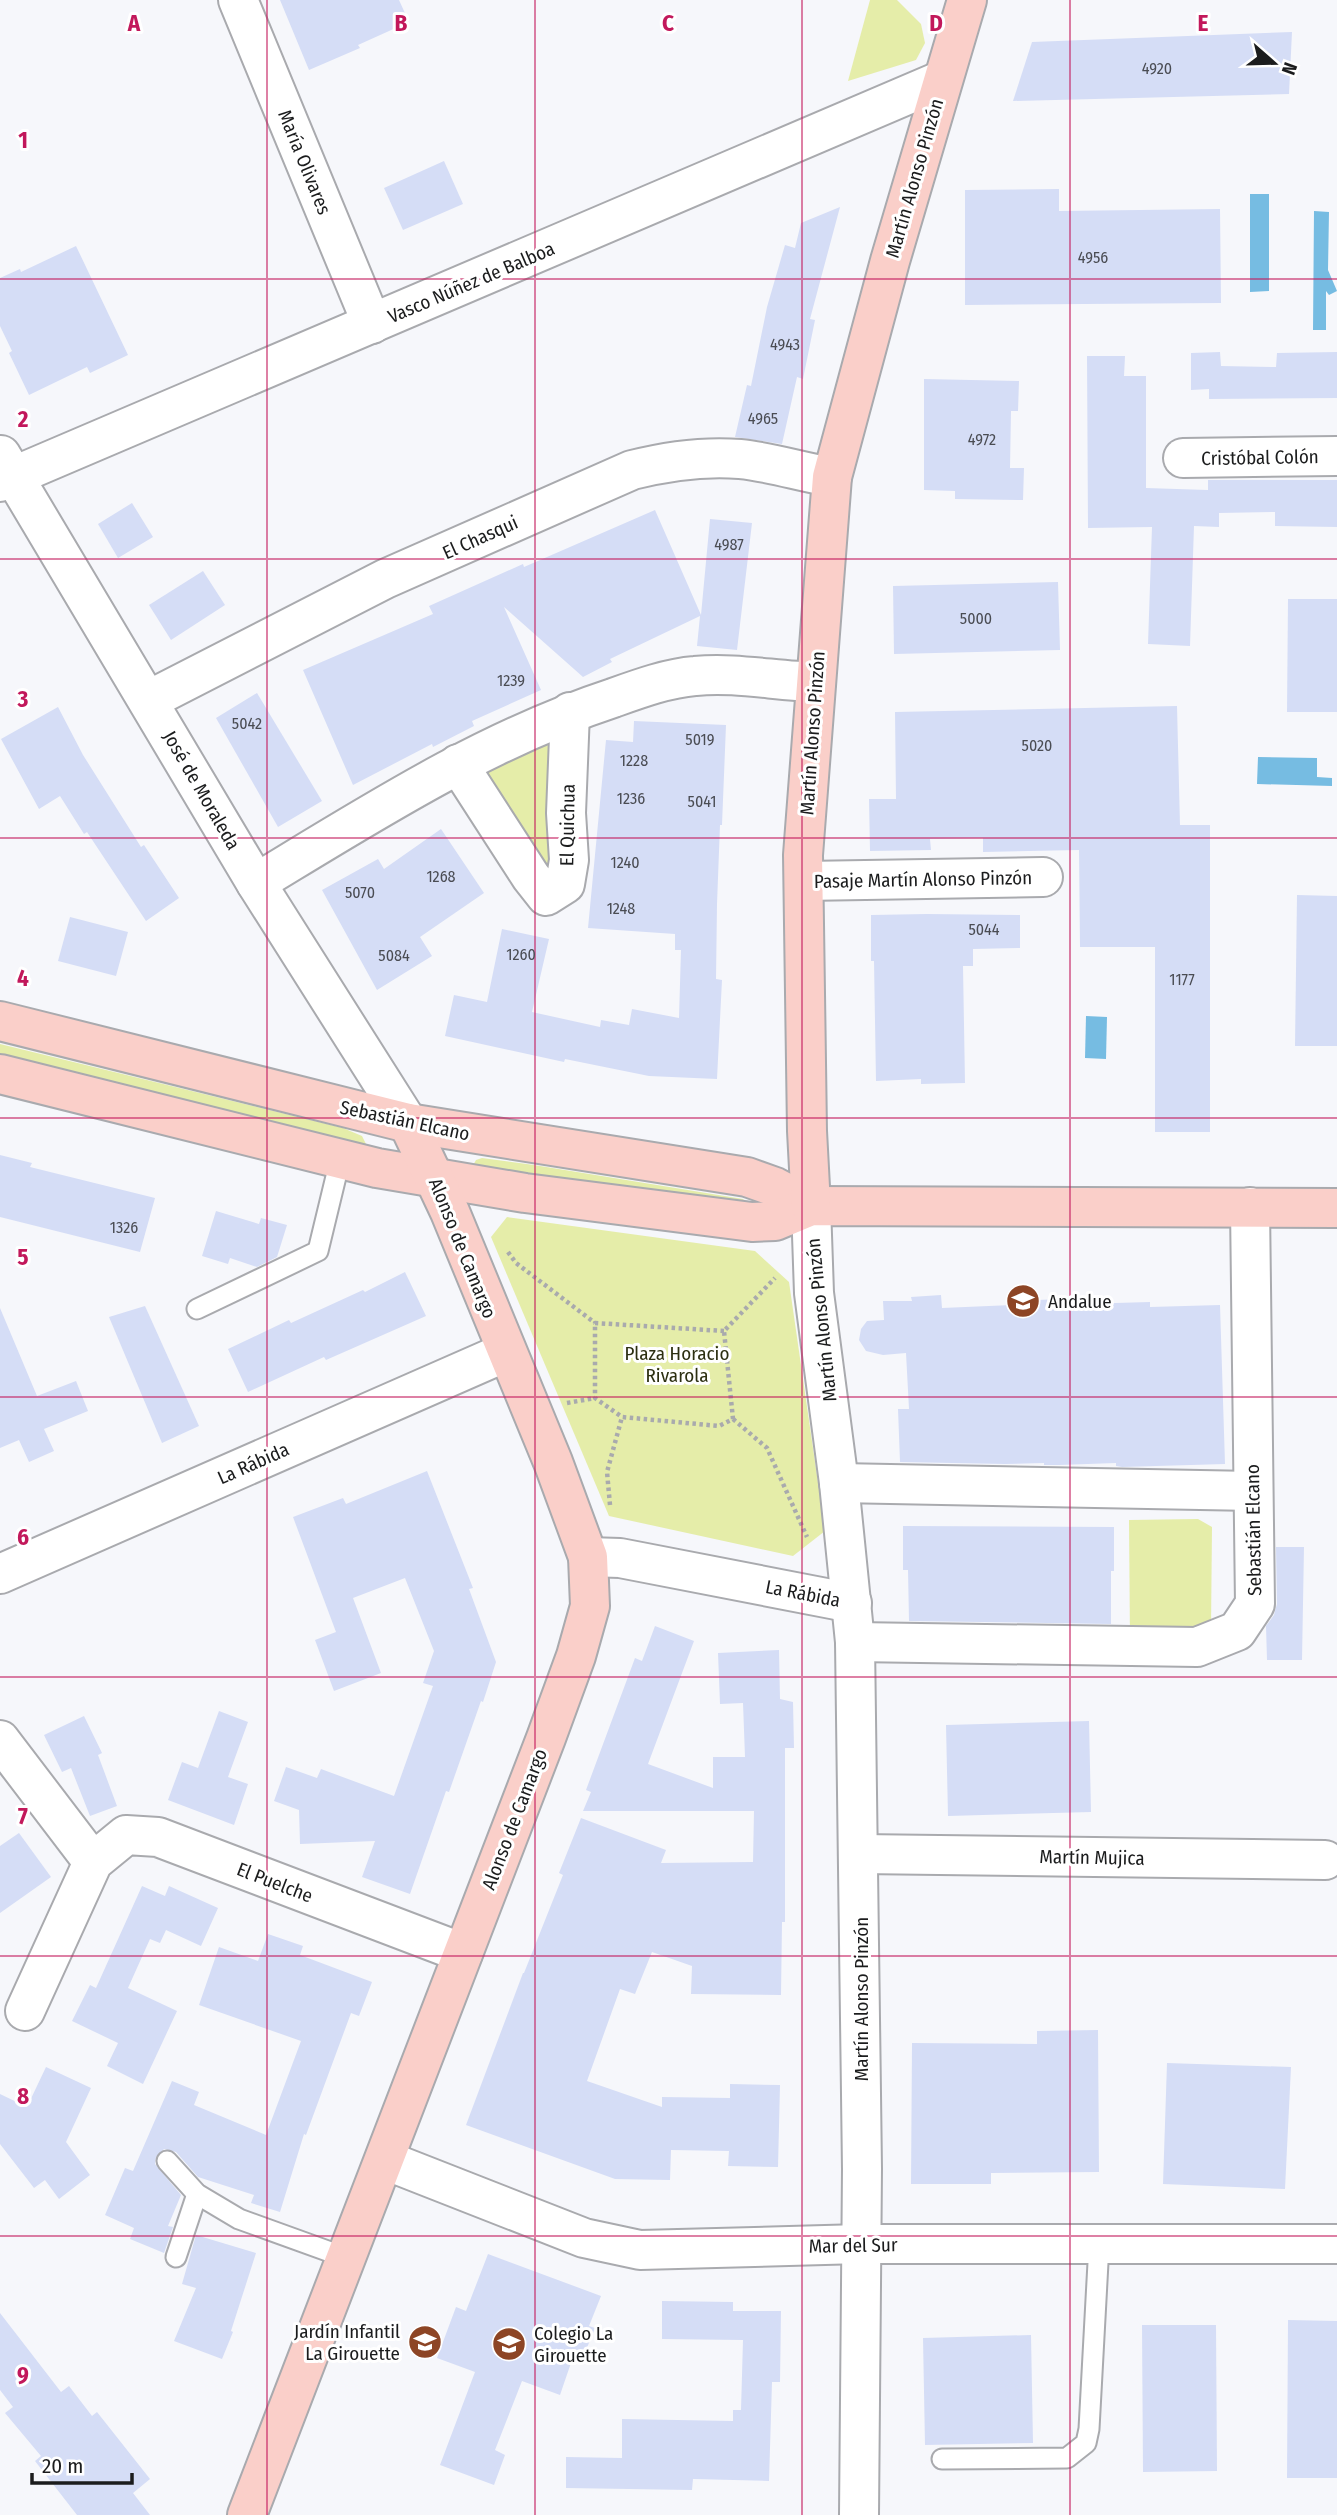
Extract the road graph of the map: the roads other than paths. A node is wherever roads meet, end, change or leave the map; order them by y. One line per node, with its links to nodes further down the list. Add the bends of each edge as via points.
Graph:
1 (238, 0): 4 (street, María Olivares)
2 (959, 6): 3 (street, Martín Alonso Pinzón)
3 (942, 80): 4 (street, Vasco Núñez de Balboa); 8 (street, Martín Alonso Pinzón)
4 (372, 324): 7 (street, Vasco Núñez de Balboa)
5 (1337, 456): 6 (street, Cristóbal Colón)
6 (1183, 457)
7 (5, 470): 10 (street, José de Moraleda)
8 (832, 477): 9 (street, Martín Alonso Pinzón); 10 (street, El Chasqui, via 710,458 632,470 385,579)
9 (816, 682): 11 (street, via 740,674 692,676); 14 (street, Martín Alonso Pinzón)
10 (149, 700): 15 (street, José de Moraleda)
11 (570, 712): 12 (street); 12 (street, El Quichua, via 569,860 565,884 546,896)
12 (458, 764): 15 (street)
13 (1043, 877): 14 (street, Pasaje Martín Alonso Pinzón)
14 (804, 881): 21 (street, Martín Alonso Pinzón)
15 (257, 883): 18 (street, José de Moraleda)
16 (0, 1021): 18 (street, Sebastián Elcano)
17 (0, 1074): 19 (street, Sebastián Elcano)
18 (408, 1124): 20 (street, Alonso de Camargo); 21 (street, Sebastián Elcano, via 747,1177)
19 (340, 1160): 20 (street, Sebastián Elcano); 24 (lane, via 318,1251)
20 (436, 1179): 21 (street, Sebastián Elcano, via 752,1222 775,1221); 25 (street, Alonso de Camargo)
21 (811, 1206): 22 (street, Sebastián Elcano); 26 (street, Martín Alonso Pinzón, via 814,1293)
22 (1250, 1207): 23 (street, Sebastián Elcano); 27 (street, Sebastián Elcano)
23 (1337, 1208)
24 (197, 1309)
25 (506, 1352): 28 (street, Alonso de Camargo); 29 (street, La Rábida)
26 (839, 1483): 27 (street); 30 (street, Martín Alonso Pinzón)
27 (1252, 1491): 31 (street, Sebastián Elcano, via 1255,1604 1237,1630 1197,1647)
28 (589, 1557): 30 (street, La Rábida, via 620,1558); 36 (street, Alonso de Camargo, via 590,1606 576,1656)
29 (0, 1574)
30 (852, 1603): 31 (street, Martín Alonso Pinzón)
31 (855, 1642): 33 (street, Martín Alonso Pinzón)
32 (0, 1740): 35 (street)
33 (860, 1854): 34 (street, Martín Mujica); 41 (street, Martín Alonso Pinzón)
34 (1325, 1860)
35 (93, 1862): 36 (street, El Puelche, via 126,1835 159,1837); 37 (street, El Puelche)
36 (463, 1953): 38 (street, Alonso de Camargo)
37 (25, 2011)
38 (385, 2160): 41 (street, Mar del Sur, via 584,2238 640,2250); 45 (street, Alonso de Camargo)
39 (167, 2161): 40 (lane)
40 (197, 2194): 44 (lane); 45 (lane, via 239,2219)
41 (861, 2244): 42 (street, Mar del Sur); 48 (street, Martín Alonso Pinzón)
42 (1099, 2244): 43 (street, Mar del Sur); 46 (lane, via 1086,2443 1067,2458)
43 (1337, 2244)
44 (176, 2257)
45 (347, 2258): 47 (street, Alonso de Camargo)
46 (942, 2459)
47 (247, 2515)
48 (859, 2515)

